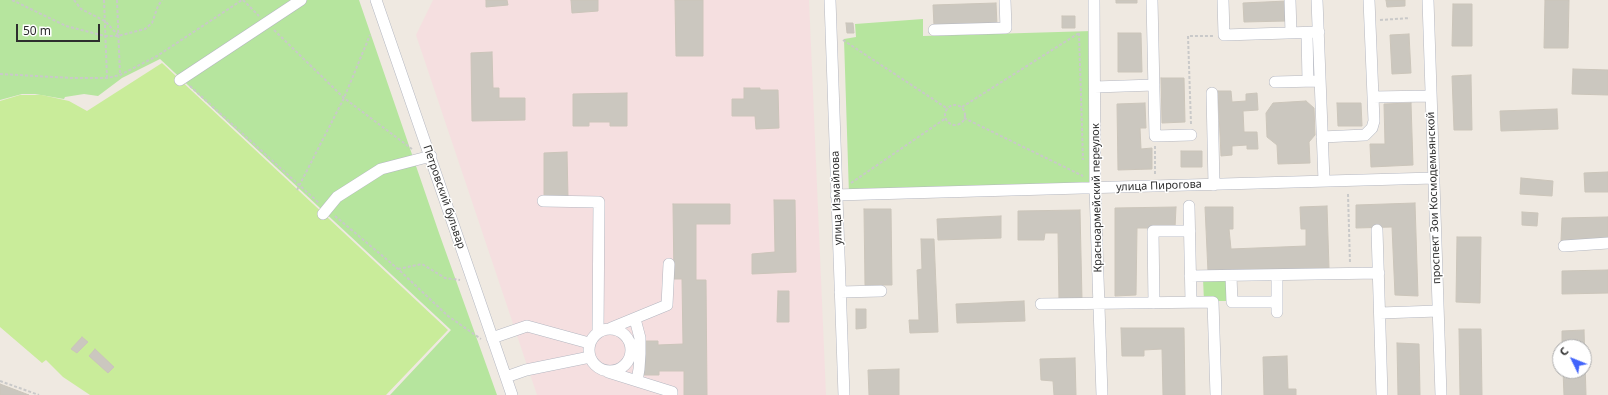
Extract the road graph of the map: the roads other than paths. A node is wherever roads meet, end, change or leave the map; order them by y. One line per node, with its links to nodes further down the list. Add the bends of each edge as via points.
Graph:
1 (301, 0): 16 (street)
2 (376, 0): 27 (street, Петровский бульвар)
3 (830, 0): 32 (street, улица Измайлова)
4 (1005, 0): 12 (street, via 1006,28)
5 (1094, 0): 21 (street, Красноармейский переулок)
6 (1152, 0): 20 (street)
7 (1223, 0): 15 (street, via 1224,35)
8 (1290, 0): 15 (street)
9 (1317, 0): 14 (street)
10 (1369, 0): 24 (street)
11 (1428, 0): 23 (street, проспект Зои Космодемьянской)
12 (934, 30)
13 (1307, 32): 14 (street); 15 (street); 17 (street)
14 (1318, 32): 18 (street)
15 (1291, 33)
16 (180, 80)
17 (1308, 81): 18 (street); 19 (street)
18 (1320, 81): 26 (street)
19 (1275, 82)
20 (1154, 85): 21 (street); 25 (street, via 1155,136)
21 (1095, 87): 31 (street, Красноармейский переулок)
22 (1212, 93): 30 (street)
23 (1431, 96): 24 (street); 28 (street, проспект Зои Космодемьянской)
24 (1373, 97): 26 (street, via 1374,121 1372,128 1365,135)
25 (1191, 135)
26 (1322, 137): 29 (street)
27 (431, 156): 35 (street, via 381,169 337,198); 56 (street, Петровский бульвар)
28 (1434, 178): 29 (street, улица Пирогова); 51 (street, проспект Зои Космодемьянской)
29 (1324, 181): 30 (street, улица Пирогова)
30 (1214, 185): 31 (street, улица Пирогова)
31 (1095, 188): 32 (street, улица Пирогова); 48 (street, Красноармейский переулок)
32 (836, 195): 46 (street, улица Измайлова)
33 (543, 201): 55 (street, via 599,202)
34 (1189, 206): 37 (street)
35 (323, 214)
36 (1377, 230): 41 (street)
37 (1190, 231): 43 (street); 49 (street, via 1153,231)
38 (1608, 243): 39 (street)
39 (1564, 246)
40 (669, 264): 53 (street, via 667,305)
41 (1379, 273): 42 (street); 52 (street)
42 (1277, 275): 44 (street); 44 (street, via 1277,307 1232,302)
43 (1190, 276): 44 (street); 47 (street)
44 (1232, 276)
45 (881, 291): 46 (street)
46 (840, 292): 64 (street, улица Измайлова)
47 (1191, 302): 49 (street); 66 (street, via 1213,302)
48 (1099, 303): 49 (street); 50 (street); 65 (street, Красноармейский переулок)
49 (1154, 303)
50 (1041, 304)
51 (1438, 311): 52 (street); 68 (street, проспект Зои Космодемьянской)
52 (1380, 313): 67 (street)
53 (635, 318): 54 (street); 61 (street, via 640,338)
54 (611, 328): 55 (street); 59 (street, via 618,330 628,339 631,353 624,365 612,371)
55 (598, 332): 57 (street)
56 (492, 338): 57 (street, via 527,326); 60 (street, Петровский бульвар)
57 (589, 343): 58 (street)
58 (590, 357): 59 (street, via 598,368); 60 (street, via 526,370)
59 (605, 371): 61 (street)
60 (506, 377): 62 (street, Петровский бульвар)
61 (637, 381): 63 (street, via 672,392)
62 (512, 395)
63 (672, 395)
64 (844, 395)
65 (1102, 395)
66 (1216, 395)
67 (1382, 395)
68 (1441, 395)

